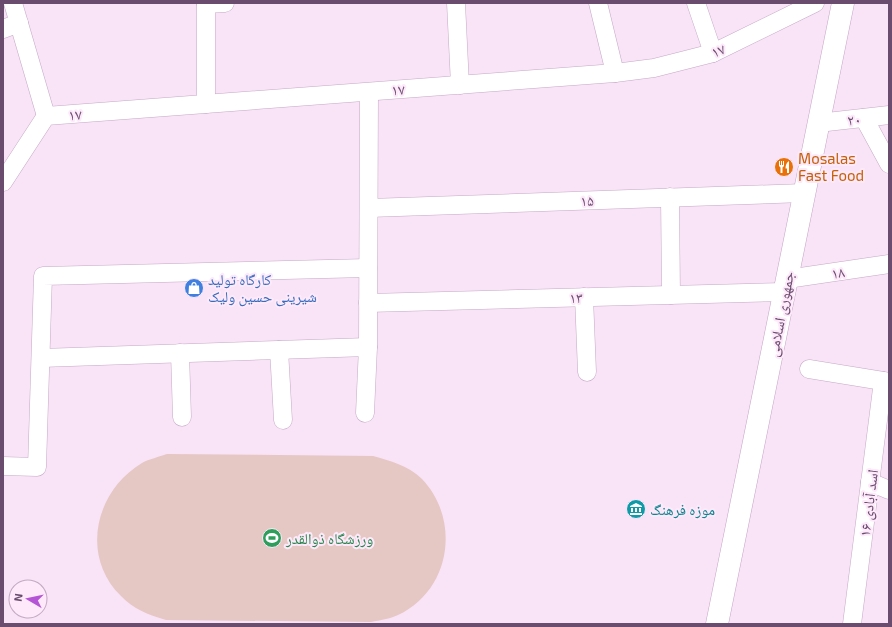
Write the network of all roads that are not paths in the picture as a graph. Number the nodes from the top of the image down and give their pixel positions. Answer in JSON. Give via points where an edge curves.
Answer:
{"nodes":[{"id":1,"x":12,"y":3,"type":"edge"},
{"id":2,"x":225,"y":3,"type":"edge"},
{"id":3,"x":456,"y":3,"type":"edge"},
{"id":4,"x":598,"y":3,"type":"edge"},
{"id":5,"x":696,"y":3,"type":"edge"},
{"id":6,"x":815,"y":3,"type":"edge"},
{"id":7,"x":843,"y":3,"type":"edge"},
{"id":8,"x":206,"y":4,"type":"edge"},
{"id":9,"x":11,"y":26,"type":"edge"},
{"id":10,"x":714,"y":53,"type":"junction"},
{"id":11,"x":615,"y":73,"type":"junction"},
{"id":12,"x":460,"y":85,"type":"junction"},
{"id":13,"x":369,"y":92,"type":"junction"},
{"id":14,"x":206,"y":104,"type":"junction"},
{"id":15,"x":889,"y":115,"type":"edge"},
{"id":16,"x":46,"y":116,"type":"junction"},
{"id":17,"x":864,"y":118,"type":"junction"},
{"id":18,"x":818,"y":123,"type":"junction"},
{"id":19,"x":889,"y":164,"type":"edge"},
{"id":20,"x":3,"y":182,"type":"edge"},
{"id":21,"x":804,"y":193,"type":"junction"},
{"id":22,"x":670,"y":197,"type":"junction"},
{"id":23,"x":369,"y":208,"type":"junction"},
{"id":24,"x":889,"y":264,"type":"edge"},
{"id":25,"x":368,"y":268,"type":"junction"},
{"id":26,"x":786,"y":285,"type":"junction"},
{"id":27,"x":671,"y":295,"type":"junction"},
{"id":28,"x":584,"y":297,"type":"junction"},
{"id":29,"x":368,"y":303,"type":"junction"},
{"id":30,"x":368,"y":346,"type":"junction"},
{"id":31,"x":279,"y":350,"type":"junction"},
{"id":32,"x":180,"y":353,"type":"junction"},
{"id":33,"x":41,"y":358,"type":"junction"},
{"id":34,"x":809,"y":369,"type":"dead end"},
{"id":35,"x":587,"y":372,"type":"dead end"},
{"id":36,"x":886,"y":382,"type":"edge"},
{"id":37,"x":365,"y":413,"type":"dead end"},
{"id":38,"x":182,"y":417,"type":"dead end"},
{"id":39,"x":283,"y":420,"type":"dead end"},
{"id":40,"x":3,"y":466,"type":"edge"},
{"id":41,"x":870,"y":482,"type":"junction"},
{"id":42,"x":889,"y":490,"type":"edge"},
{"id":43,"x":717,"y":624,"type":"edge"},
{"id":44,"x":852,"y":624,"type":"edge"}],
"edges":[{"from":1,"to":9,"type":"street"},
{"from":2,"to":8,"type":"street"},
{"from":3,"to":12,"type":"street"},
{"from":4,"to":11,"type":"street"},
{"from":5,"to":10,"type":"street"},
{"from":6,"to":10,"type":"street","name":"۱۷"},
{"from":7,"to":18,"type":"street","name":"جمهوری اسلامی"},
{"from":8,"to":14,"type":"street"},
{"from":9,"to":16,"type":"street"},
{"from":10,"to":11,"type":"street","name":"۱۷","via":[[654,68]]},
{"from":11,"to":12,"type":"street","name":"۱۷"},
{"from":12,"to":13,"type":"street","name":"۱۷"},
{"from":13,"to":14,"type":"street","name":"۱۷"},
{"from":13,"to":23,"type":"street"},
{"from":14,"to":16,"type":"street","name":"۱۷"},
{"from":15,"to":17,"type":"street","name":"۲۰"},
{"from":16,"to":20,"type":"street"},
{"from":17,"to":18,"type":"street","name":"۲۰"},
{"from":17,"to":19,"type":"street"},
{"from":18,"to":21,"type":"street","name":"جمهوری اسلامی"},
{"from":21,"to":22,"type":"street","name":"۱۵"},
{"from":21,"to":26,"type":"street","name":"جمهوری اسلامی"},
{"from":22,"to":23,"type":"street","name":"۱۵"},
{"from":22,"to":27,"type":"street"},
{"from":23,"to":25,"type":"street"},
{"from":24,"to":26,"type":"street","name":"۱۸"},
{"from":25,"to":29,"type":"street"},
{"from":25,"to":33,"type":"street","via":[[43,276]]},
{"from":26,"to":27,"type":"street","name":"۱۳"},
{"from":26,"to":43,"type":"street","name":"جمهوری اسلامی"},
{"from":27,"to":28,"type":"street","name":"۱۳"},
{"from":28,"to":29,"type":"street","name":"۱۳"},
{"from":28,"to":35,"type":"street"},
{"from":29,"to":30,"type":"street"},
{"from":30,"to":31,"type":"street"},
{"from":30,"to":37,"type":"street"},
{"from":31,"to":32,"type":"street"},
{"from":31,"to":39,"type":"street"},
{"from":32,"to":33,"type":"street"},
{"from":32,"to":38,"type":"street"},
{"from":33,"to":40,"type":"street","via":[[37,467]]},
{"from":34,"to":36,"type":"street"},
{"from":36,"to":41,"type":"street","name":"اسد آبادی ۱۶"},
{"from":41,"to":42,"type":"street"},
{"from":41,"to":44,"type":"street","name":"اسد آبادی ۱۶"}]}
